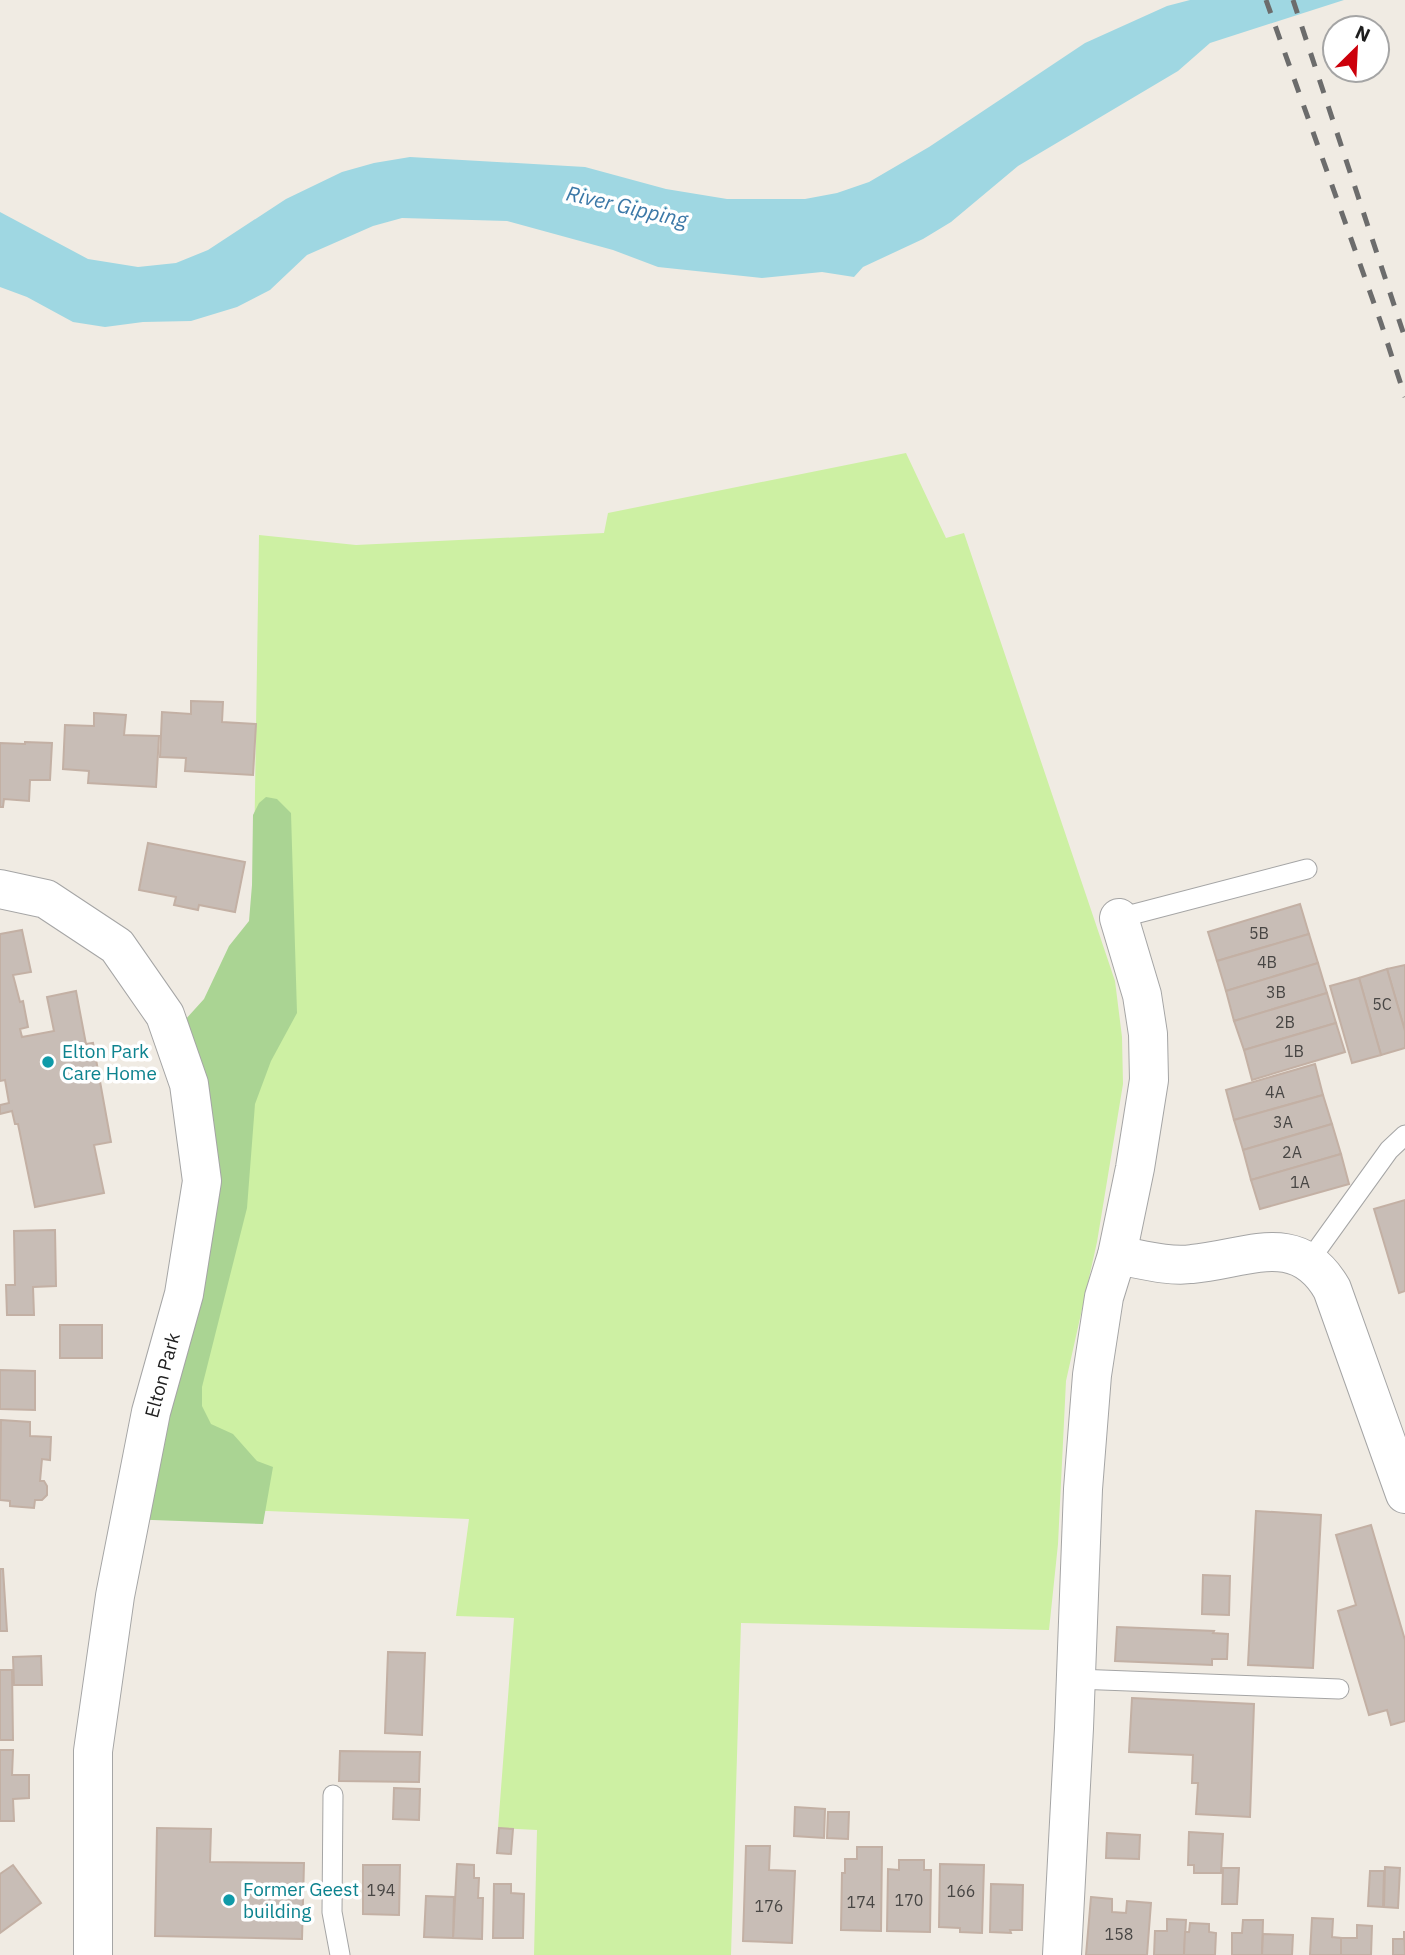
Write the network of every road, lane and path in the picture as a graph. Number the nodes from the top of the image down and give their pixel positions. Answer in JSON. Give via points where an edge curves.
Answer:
{"nodes":[{"id":1,"x":1307,"y":869,"type":"dead end"},
{"id":2,"x":0,"y":889,"type":"edge"},
{"id":3,"x":1119,"y":918,"type":"joint"},
{"id":4,"x":1405,"y":1135,"type":"edge"},
{"id":5,"x":1116,"y":1255,"type":"junction"},
{"id":6,"x":1309,"y":1261,"type":"junction"},
{"id":7,"x":1405,"y":1494,"type":"edge"},
{"id":8,"x":1076,"y":1679,"type":"junction"},
{"id":9,"x":1339,"y":1689,"type":"dead end"},
{"id":10,"x":333,"y":1795,"type":"dead end"},
{"id":11,"x":93,"y":1955,"type":"edge"},
{"id":12,"x":340,"y":1955,"type":"edge"},
{"id":13,"x":1062,"y":1955,"type":"edge"}],
"edges":[{"from":1,"to":3,"type":"lane"},
{"from":2,"to":11,"type":"street","name":"Elton Park","via":[[46,899],[117,946],[165,1015],[189,1084],[202,1181],[184,1294],[151,1412],[115,1596],[93,1751]]},
{"from":3,"to":5,"type":"street","via":[[1142,995],[1149,1080]]},
{"from":4,"to":6,"type":"lane","via":[[1389,1150]]},
{"from":5,"to":6,"type":"street","via":[[1191,1264],[1274,1251]]},
{"from":5,"to":8,"type":"street","via":[[1104,1297],[1091,1388]]},
{"from":6,"to":7,"type":"street","via":[[1332,1289]]},
{"from":8,"to":9,"type":"lane"},
{"from":8,"to":13,"type":"street"},
{"from":10,"to":12,"type":"lane","via":[[331,1912]]}]}
